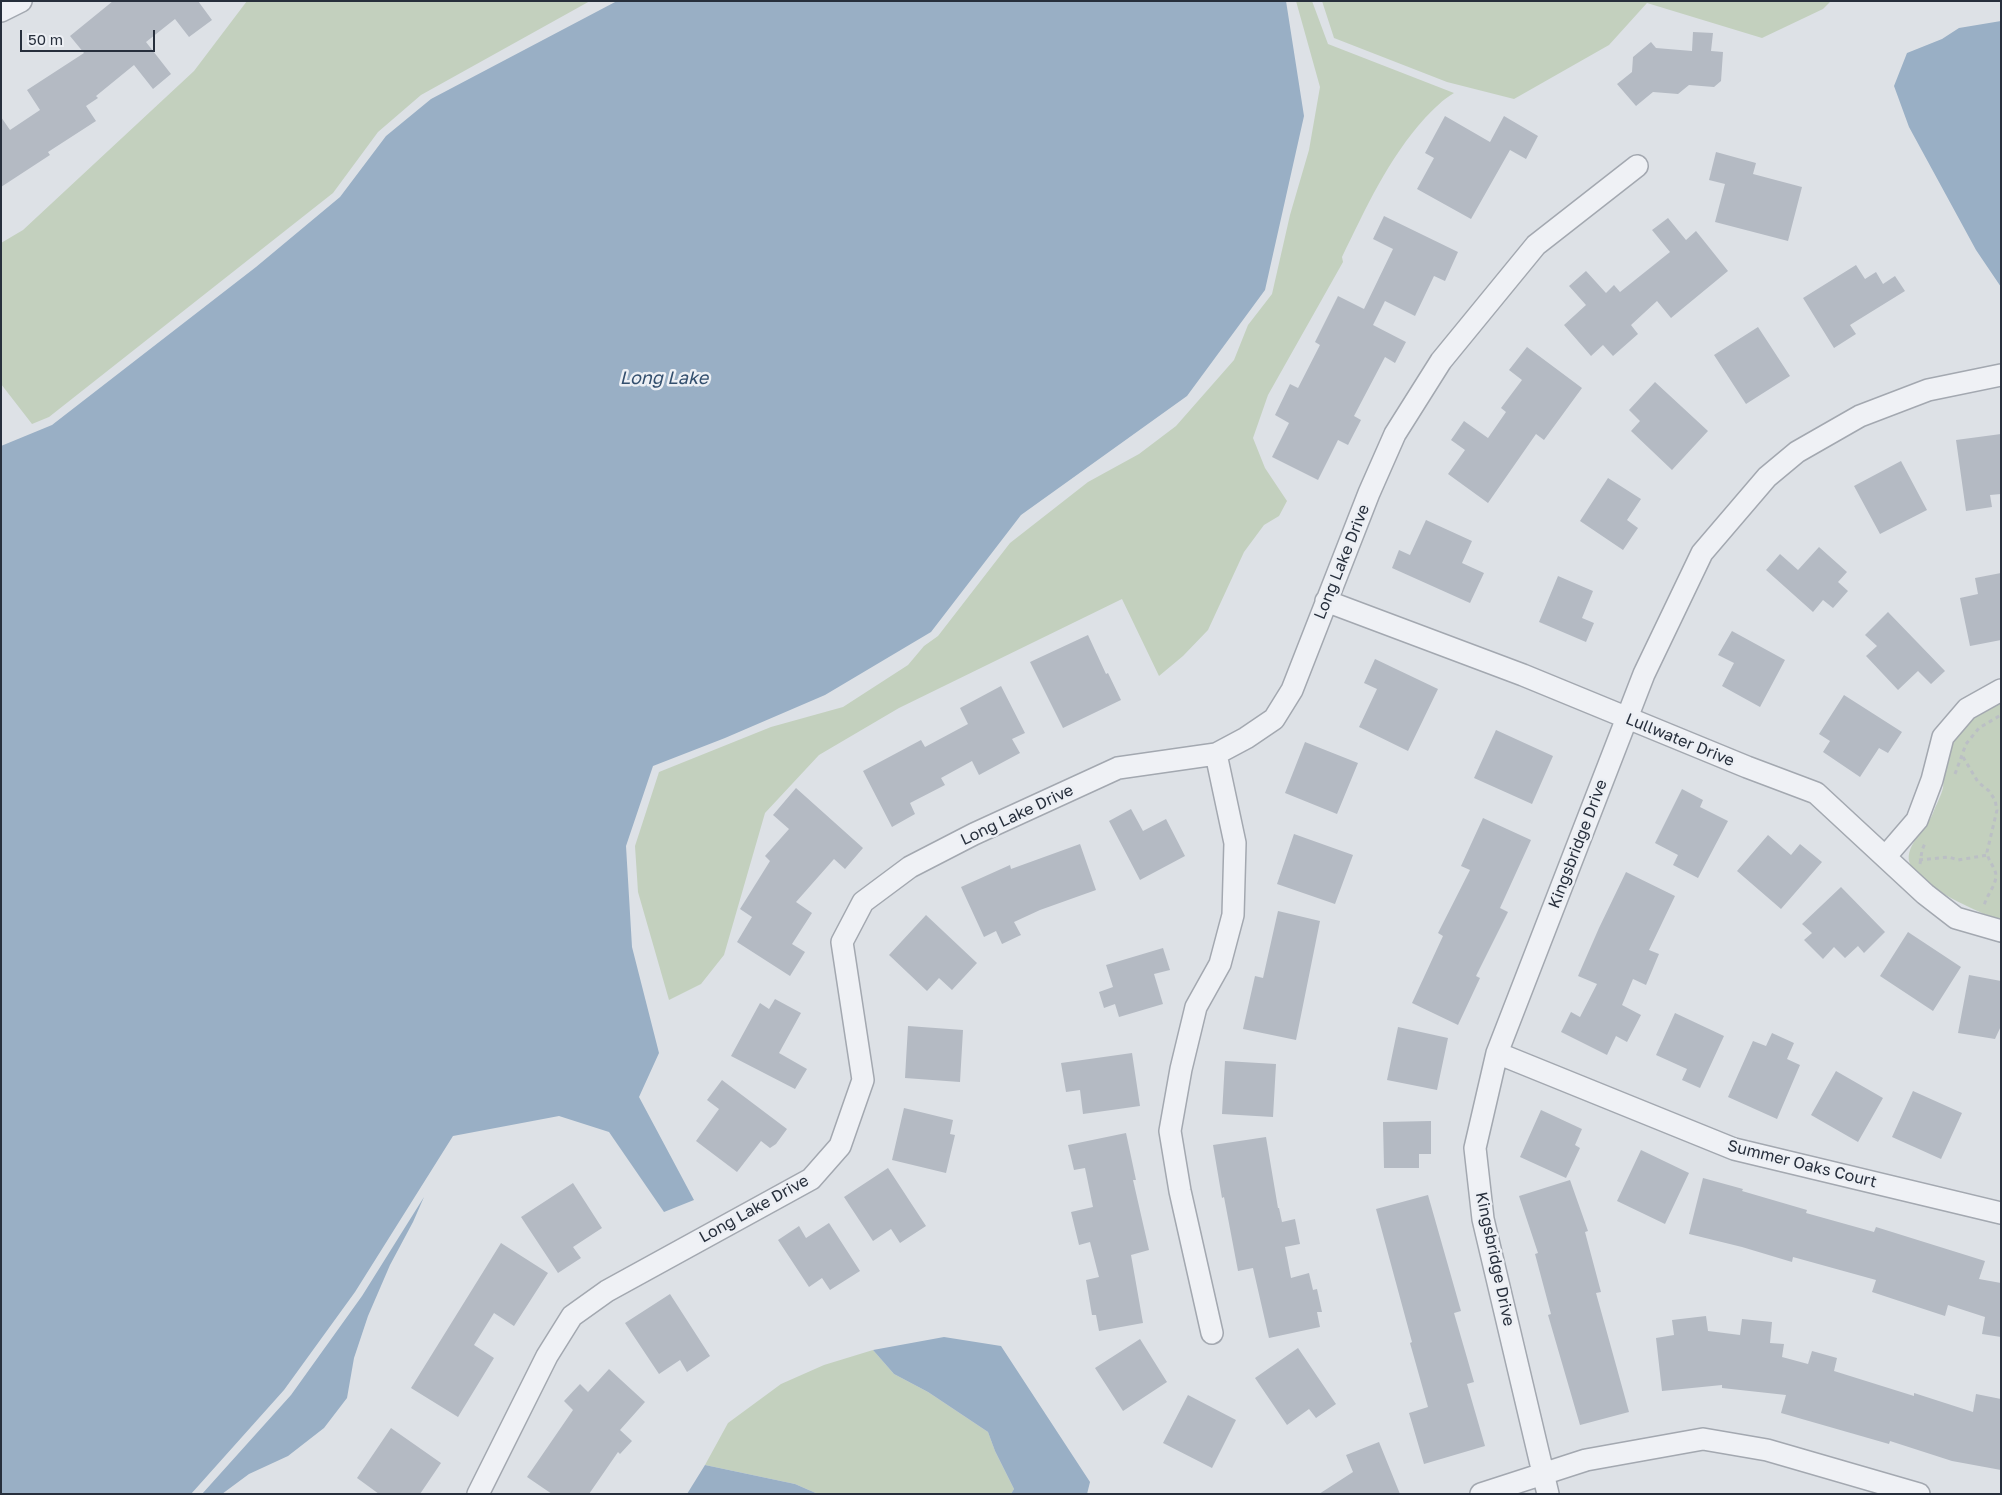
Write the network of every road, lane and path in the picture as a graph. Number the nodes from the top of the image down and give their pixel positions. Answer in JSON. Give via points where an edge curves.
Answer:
{"nodes":[{"id":1,"x":20,"y":1,"type":"edge"},
{"id":2,"x":1,"y":11,"type":"edge"},
{"id":3,"x":1637,"y":166,"type":"dead end"},
{"id":4,"x":2001,"y":375,"type":"edge"},
{"id":5,"x":1326,"y":601,"type":"junction"},
{"id":6,"x":2001,"y":690,"type":"edge"},
{"id":7,"x":2001,"y":715,"type":"edge"},
{"id":8,"x":1627,"y":719,"type":"junction"},
{"id":9,"x":1216,"y":754,"type":"junction"},
{"id":10,"x":1962,"y":756,"type":"junction"},
{"id":11,"x":1952,"y":780,"type":"dead end"},
{"id":12,"x":1928,"y":836,"type":"dead end"},
{"id":13,"x":1988,"y":855,"type":"junction"},
{"id":14,"x":1890,"y":860,"type":"junction"},
{"id":15,"x":1920,"y":860,"type":"junction"},
{"id":16,"x":1921,"y":869,"type":"dead end"},
{"id":17,"x":1976,"y":905,"type":"dead end"},
{"id":18,"x":2001,"y":930,"type":"edge"},
{"id":19,"x":1497,"y":1054,"type":"junction"},
{"id":20,"x":2001,"y":1213,"type":"edge"},
{"id":21,"x":1212,"y":1334,"type":"dead end"},
{"id":22,"x":1546,"y":1484,"type":"edge"},
{"id":23,"x":478,"y":1494,"type":"edge"},
{"id":24,"x":1481,"y":1494,"type":"edge"},
{"id":25,"x":1919,"y":1494,"type":"edge"}],
"edges":[{"from":1,"to":2,"type":"street"},
{"from":3,"to":5,"type":"street","name":"Long Lake Drive","via":[[1536,245],[1440,361],[1395,434]]},
{"from":4,"to":8,"type":"street","name":"Kingsbridge Drive","via":[[1928,390],[1860,416],[1797,452],[1767,478],[1702,553],[1644,674]]},
{"from":5,"to":8,"type":"street","name":"Lullwater Drive","via":[[1523,675]]},
{"from":5,"to":9,"type":"street","name":"Long Lake Drive","via":[[1292,690],[1274,719]]},
{"from":6,"to":14,"type":"street","via":[[1967,709],[1943,737],[1932,780],[1916,820]]},
{"from":7,"to":10,"type":"path","via":[[1979,728],[1966,744]]},
{"from":8,"to":14,"type":"street","name":"Lullwater Drive","via":[[1816,793]]},
{"from":8,"to":19,"type":"street","name":"Kingsbridge Drive"},
{"from":9,"to":21,"type":"street","via":[[1235,843],[1232,915],[1220,964],[1196,1008],[1170,1131]]},
{"from":9,"to":23,"type":"street","name":"Long Lake Drive","via":[[1118,768],[910,867],[863,902],[842,942],[863,1080],[840,1146],[811,1179],[607,1291],[572,1316],[546,1356]]},
{"from":10,"to":11,"type":"path"},
{"from":10,"to":13,"type":"path","via":[[1978,782],[1989,790],[1995,800]]},
{"from":12,"to":15,"type":"path"},
{"from":13,"to":15,"type":"path","via":[[1958,860],[1949,857]]},
{"from":13,"to":17,"type":"path","via":[[1996,876],[1983,909]]},
{"from":14,"to":15,"type":"path"},
{"from":14,"to":18,"type":"street","name":"Lullwater Drive","via":[[1956,918]]},
{"from":15,"to":16,"type":"path"},
{"from":19,"to":20,"type":"street","name":"Summer Oaks Court","via":[[1734,1149]]},
{"from":19,"to":22,"type":"street","name":"Kingsbridge Drive","via":[[1475,1148],[1483,1219]]},
{"from":22,"to":24,"type":"street"},
{"from":22,"to":25,"type":"street","via":[[1586,1460],[1704,1439],[1766,1450]]}]}
